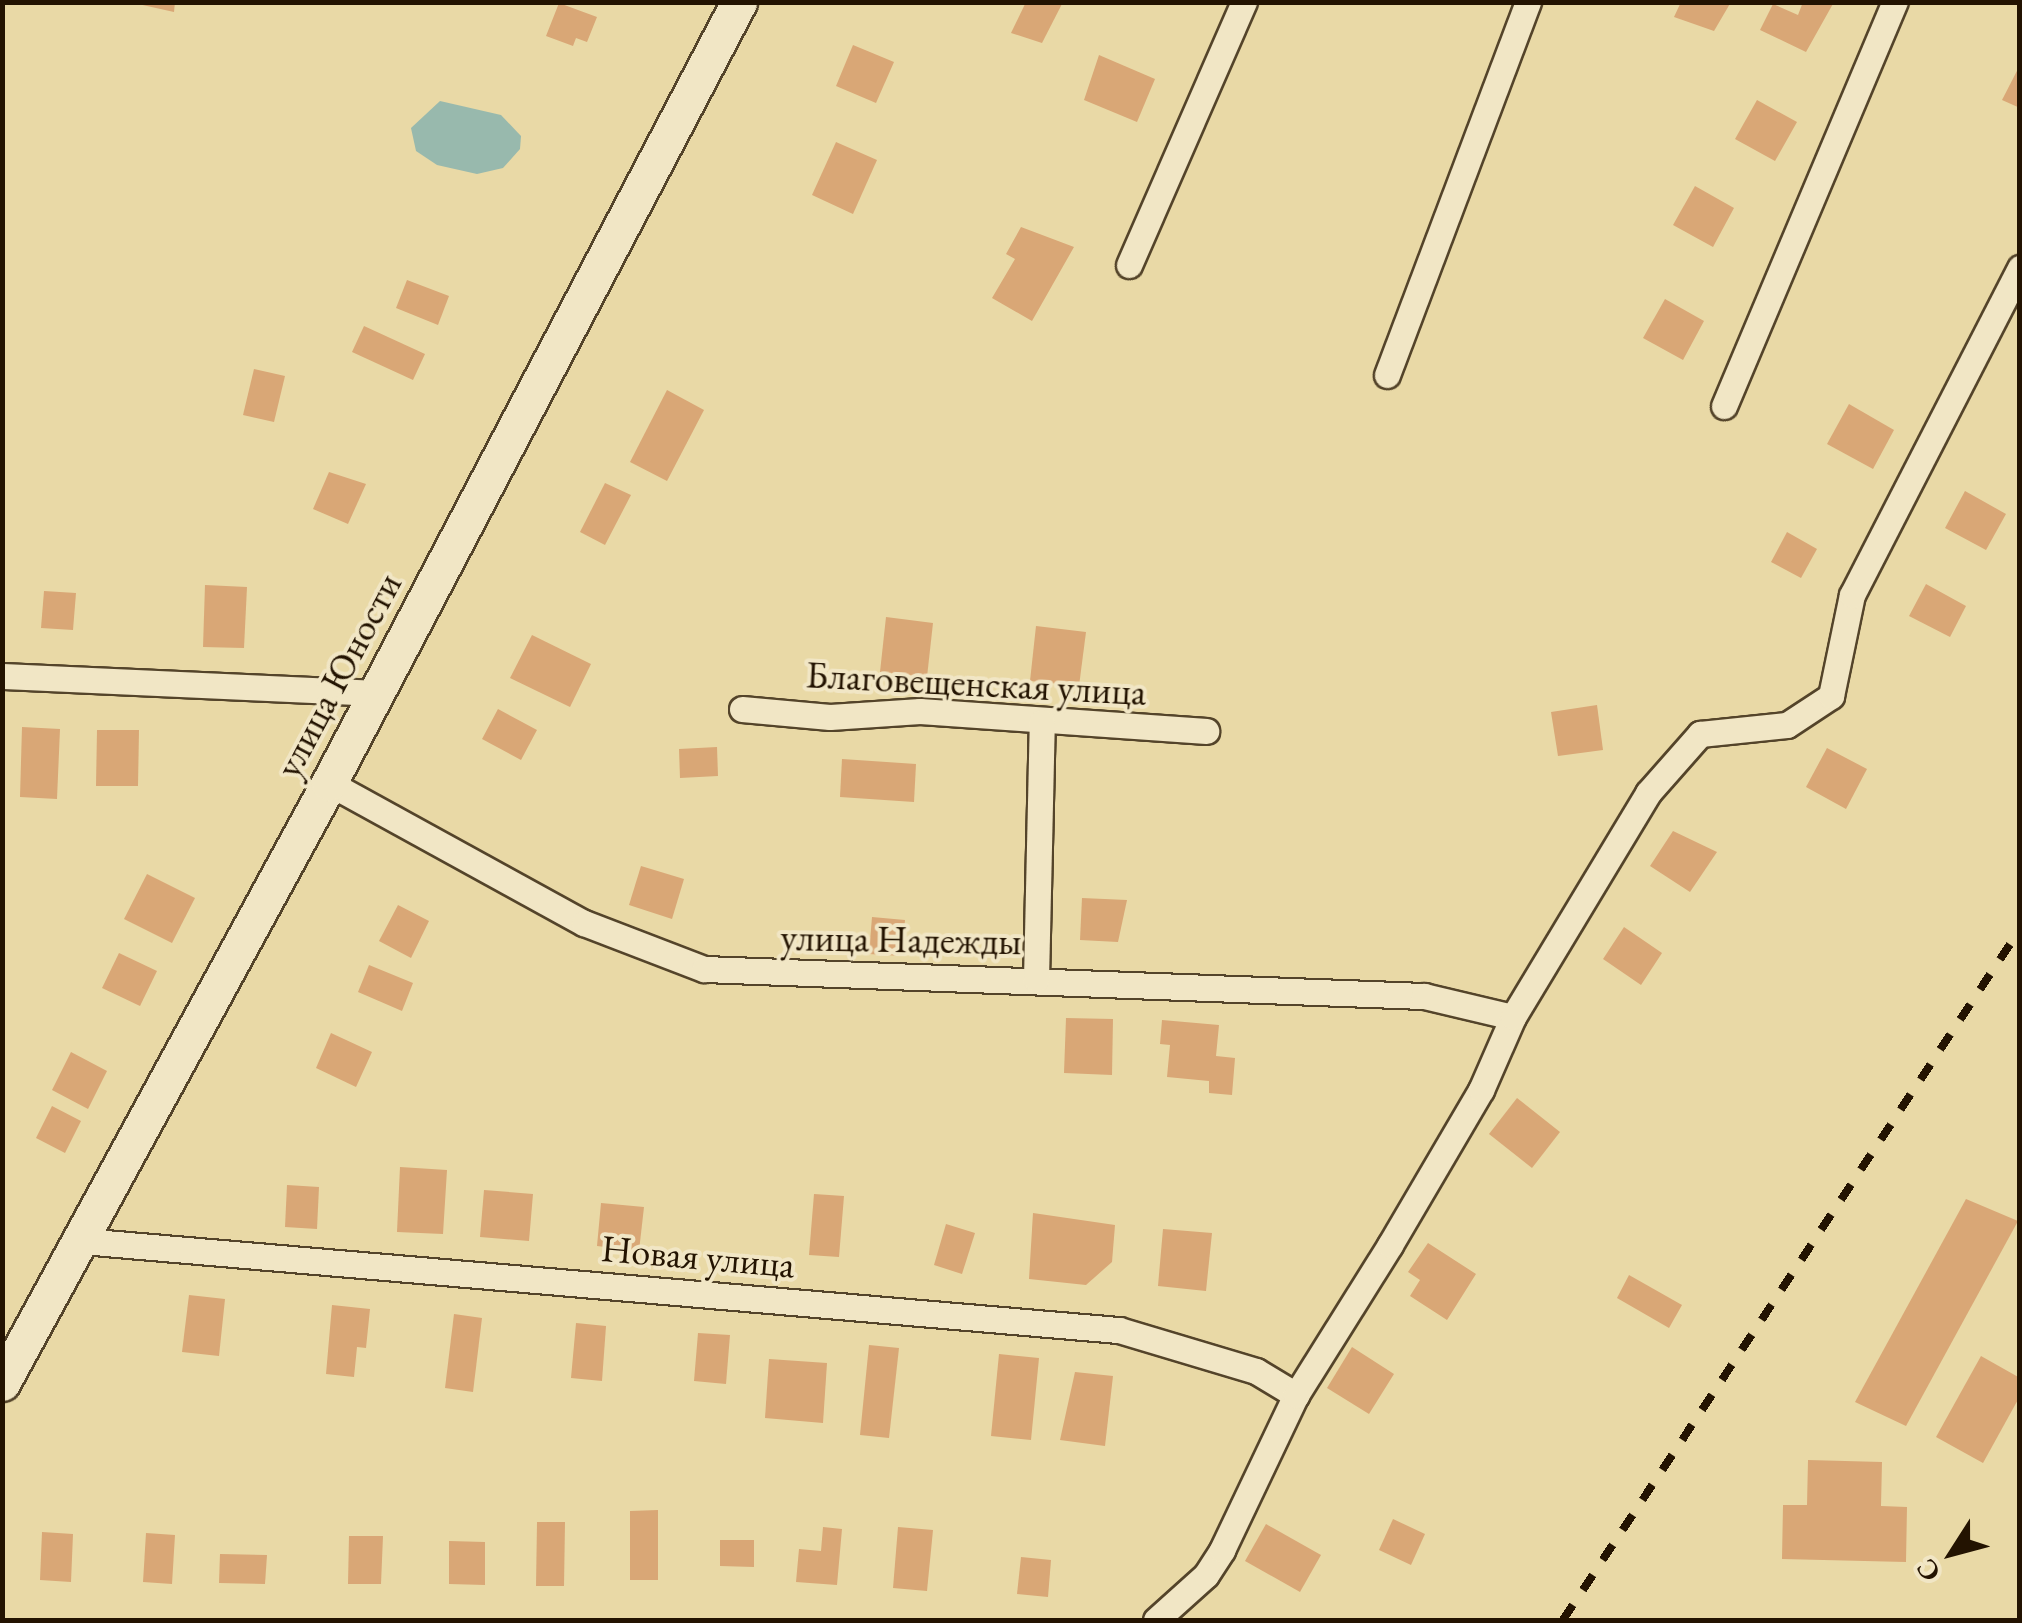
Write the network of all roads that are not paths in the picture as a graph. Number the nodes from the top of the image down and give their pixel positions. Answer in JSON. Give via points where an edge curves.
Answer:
{"nodes":[{"id":1,"x":739,"y":2,"type":"edge"},
{"id":2,"x":1244,"y":2,"type":"edge"},
{"id":3,"x":1528,"y":2,"type":"edge"},
{"id":4,"x":1895,"y":2,"type":"edge"},
{"id":5,"x":1129,"y":265,"type":"dead end"},
{"id":6,"x":2020,"y":268,"type":"edge"},
{"id":7,"x":1387,"y":375,"type":"dead end"},
{"id":8,"x":1724,"y":406,"type":"dead end"},
{"id":9,"x":2,"y":676,"type":"edge"},
{"id":10,"x":377,"y":693,"type":"junction"},
{"id":11,"x":742,"y":708,"type":"dead end"},
{"id":12,"x":1042,"y":722,"type":"junction"},
{"id":13,"x":1206,"y":732,"type":"dead end"},
{"id":14,"x":329,"y":783,"type":"junction"},
{"id":15,"x":1036,"y":979,"type":"junction"},
{"id":16,"x":1513,"y":1017,"type":"junction"},
{"id":17,"x":82,"y":1241,"type":"junction"},
{"id":18,"x":2,"y":1383,"type":"edge"},
{"id":19,"x":1296,"y":1395,"type":"junction"},
{"id":20,"x":1156,"y":1620,"type":"edge"}],
"edges":[{"from":1,"to":10,"type":"street","name":"улица Юности"},
{"from":2,"to":5,"type":"street"},
{"from":3,"to":7,"type":"street"},
{"from":4,"to":8,"type":"street"},
{"from":6,"to":16,"type":"street","via":[[1852,595],[1830,696],[1787,725],[1700,734],[1648,793]]},
{"from":9,"to":10,"type":"street"},
{"from":10,"to":14,"type":"street","name":"улица Юности"},
{"from":11,"to":12,"type":"street","name":"Благовещенская улица","via":[[830,716],[920,711]]},
{"from":12,"to":13,"type":"street","name":"Благовещенская улица"},
{"from":12,"to":15,"type":"street"},
{"from":14,"to":15,"type":"street","name":"улица Надежды","via":[[584,922],[704,969]]},
{"from":14,"to":17,"type":"street","name":"улица Юности"},
{"from":15,"to":16,"type":"street","name":"улица Надежды","via":[[1424,996]]},
{"from":16,"to":19,"type":"street","via":[[1481,1090]]},
{"from":17,"to":18,"type":"street","name":"улица Юности"},
{"from":17,"to":19,"type":"street","name":"Новая улица","via":[[1119,1330],[1256,1371]]},
{"from":19,"to":20,"type":"street","via":[[1206,1576]]}]}
